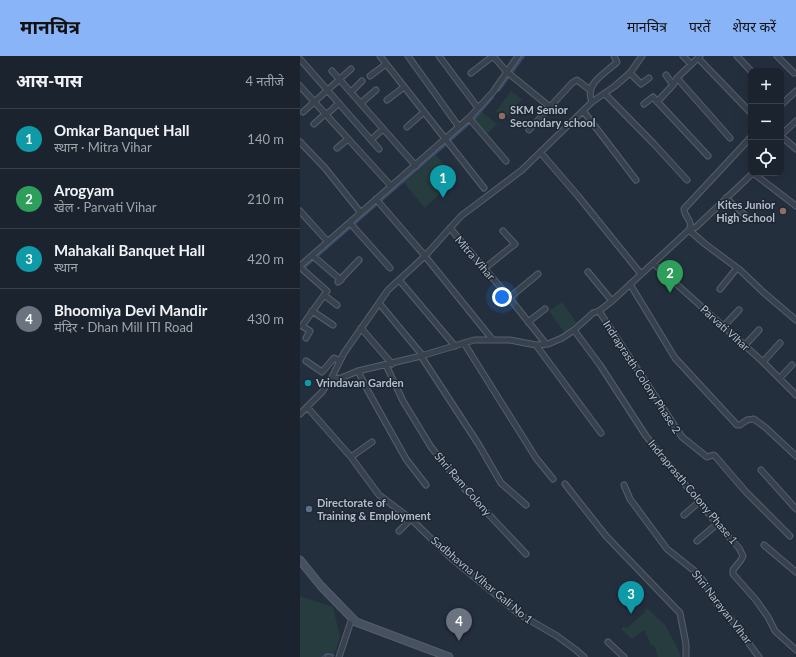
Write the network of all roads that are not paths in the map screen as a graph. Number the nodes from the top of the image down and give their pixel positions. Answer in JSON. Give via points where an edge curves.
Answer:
{"nodes":[{"id":1,"x":380,"y":56,"type":"edge"},
{"id":2,"x":408,"y":56,"type":"edge"},
{"id":3,"x":439,"y":56,"type":"edge"},
{"id":4,"x":493,"y":56,"type":"edge"},
{"id":5,"x":518,"y":56,"type":"edge"},
{"id":6,"x":614,"y":56,"type":"edge"},
{"id":7,"x":642,"y":56,"type":"edge"},
{"id":8,"x":683,"y":56,"type":"edge"},
{"id":9,"x":737,"y":56,"type":"edge"},
{"id":10,"x":777,"y":56,"type":"edge"},
{"id":11,"x":699,"y":57,"type":"edge"},
{"id":12,"x":300,"y":59,"type":"edge"},
{"id":13,"x":386,"y":64,"type":"junction"},
{"id":14,"x":691,"y":64,"type":"junction"},
{"id":15,"x":748,"y":68,"type":"edge"},
{"id":16,"x":350,"y":69,"type":"dead end"},
{"id":17,"x":332,"y":71,"type":"dead end"},
{"id":18,"x":471,"y":73,"type":"dead end"},
{"id":19,"x":509,"y":73,"type":"junction"},
{"id":20,"x":630,"y":73,"type":"junction"},
{"id":21,"x":794,"y":73,"type":"dead end"},
{"id":22,"x":666,"y":75,"type":"dead end"},
{"id":23,"x":370,"y":76,"type":"dead end"},
{"id":24,"x":649,"y":78,"type":"dead end"},
{"id":25,"x":677,"y":78,"type":"junction"},
{"id":26,"x":340,"y":79,"type":"junction"},
{"id":27,"x":362,"y":82,"type":"dead end"},
{"id":28,"x":673,"y":84,"type":"junction"},
{"id":29,"x":300,"y":86,"type":"edge"},
{"id":30,"x":404,"y":87,"type":"junction"},
{"id":31,"x":328,"y":90,"type":"junction"},
{"id":32,"x":376,"y":90,"type":"dead end"},
{"id":33,"x":590,"y":90,"type":"junction"},
{"id":34,"x":796,"y":90,"type":"edge"},
{"id":35,"x":351,"y":92,"type":"junction"},
{"id":36,"x":605,"y":94,"type":"junction"},
{"id":37,"x":387,"y":100,"type":"dead end"},
{"id":38,"x":784,"y":101,"type":"edge"},
{"id":39,"x":315,"y":102,"type":"junction"},
{"id":40,"x":592,"y":102,"type":"junction"},
{"id":41,"x":657,"y":102,"type":"junction"},
{"id":42,"x":339,"y":103,"type":"junction"},
{"id":43,"x":361,"y":103,"type":"junction"},
{"id":44,"x":644,"y":104,"type":"dead end"},
{"id":45,"x":550,"y":107,"type":"junction"},
{"id":46,"x":478,"y":108,"type":"junction"},
{"id":47,"x":748,"y":110,"type":"edge"},
{"id":48,"x":303,"y":112,"type":"dead end"},
{"id":49,"x":424,"y":112,"type":"junction"},
{"id":50,"x":584,"y":112,"type":"junction"},
{"id":51,"x":325,"y":114,"type":"junction"},
{"id":52,"x":470,"y":120,"type":"junction"},
{"id":53,"x":796,"y":121,"type":"edge"},
{"id":54,"x":314,"y":124,"type":"dead end"},
{"id":55,"x":407,"y":126,"type":"dead end"},
{"id":56,"x":459,"y":127,"type":"junction"},
{"id":57,"x":383,"y":129,"type":"junction"},
{"id":58,"x":529,"y":130,"type":"dead end"},
{"id":59,"x":784,"y":133,"type":"edge"},
{"id":60,"x":730,"y":138,"type":"dead end"},
{"id":61,"x":348,"y":139,"type":"junction"},
{"id":62,"x":784,"y":139,"type":"edge"},
{"id":63,"x":371,"y":140,"type":"junction"},
{"id":64,"x":748,"y":140,"type":"edge"},
{"id":65,"x":447,"y":141,"type":"junction"},
{"id":66,"x":300,"y":142,"type":"edge"},
{"id":67,"x":337,"y":148,"type":"dead end"},
{"id":68,"x":379,"y":149,"type":"dead end"},
{"id":69,"x":796,"y":150,"type":"edge"},
{"id":70,"x":541,"y":153,"type":"junction"},
{"id":71,"x":708,"y":156,"type":"dead end"},
{"id":72,"x":506,"y":161,"type":"dead end"},
{"id":73,"x":416,"y":166,"type":"junction"},
{"id":74,"x":750,"y":176,"type":"edge"},
{"id":75,"x":757,"y":176,"type":"edge"},
{"id":76,"x":636,"y":180,"type":"dead end"},
{"id":77,"x":687,"y":180,"type":"dead end"},
{"id":78,"x":391,"y":186,"type":"junction"},
{"id":79,"x":484,"y":188,"type":"dead end"},
{"id":80,"x":726,"y":198,"type":"junction"},
{"id":81,"x":377,"y":201,"type":"junction"},
{"id":82,"x":796,"y":206,"type":"edge"},
{"id":83,"x":300,"y":212,"type":"edge"},
{"id":84,"x":361,"y":213,"type":"junction"},
{"id":85,"x":746,"y":216,"type":"dead end"},
{"id":86,"x":351,"y":224,"type":"junction"},
{"id":87,"x":450,"y":228,"type":"junction"},
{"id":88,"x":689,"y":230,"type":"junction"},
{"id":89,"x":504,"y":231,"type":"dead end"},
{"id":90,"x":328,"y":242,"type":"junction"},
{"id":91,"x":425,"y":256,"type":"junction"},
{"id":92,"x":314,"y":257,"type":"junction"},
{"id":93,"x":359,"y":260,"type":"dead end"},
{"id":94,"x":653,"y":263,"type":"junction"},
{"id":95,"x":301,"y":268,"type":"edge"},
{"id":96,"x":390,"y":268,"type":"dead end"},
{"id":97,"x":485,"y":268,"type":"junction"},
{"id":98,"x":737,"y":268,"type":"junction"},
{"id":99,"x":588,"y":272,"type":"dead end"},
{"id":100,"x":538,"y":274,"type":"dead end"},
{"id":101,"x":641,"y":274,"type":"junction"},
{"id":102,"x":400,"y":281,"type":"junction"},
{"id":103,"x":630,"y":284,"type":"junction"},
{"id":104,"x":720,"y":289,"type":"dead end"},
{"id":105,"x":324,"y":295,"type":"junction"},
{"id":106,"x":509,"y":298,"type":"junction"},
{"id":107,"x":612,"y":301,"type":"junction"},
{"id":108,"x":379,"y":303,"type":"junction"},
{"id":109,"x":337,"y":305,"type":"dead end"},
{"id":110,"x":545,"y":309,"type":"dead end"},
{"id":111,"x":738,"y":310,"type":"dead end"},
{"id":112,"x":312,"y":311,"type":"junction"},
{"id":113,"x":599,"y":312,"type":"junction"},
{"id":114,"x":796,"y":320,"type":"edge"},
{"id":115,"x":528,"y":322,"type":"junction"},
{"id":116,"x":334,"y":325,"type":"dead end"},
{"id":117,"x":724,"y":327,"type":"junction"},
{"id":118,"x":361,"y":328,"type":"junction"},
{"id":119,"x":574,"y":330,"type":"junction"},
{"id":120,"x":759,"y":330,"type":"dead end"},
{"id":121,"x":306,"y":338,"type":"dead end"},
{"id":122,"x":492,"y":339,"type":"junction"},
{"id":123,"x":464,"y":343,"type":"junction"},
{"id":124,"x":780,"y":343,"type":"dead end"},
{"id":125,"x":536,"y":344,"type":"junction"},
{"id":126,"x":546,"y":344,"type":"junction"},
{"id":127,"x":455,"y":346,"type":"junction"},
{"id":128,"x":745,"y":346,"type":"junction"},
{"id":129,"x":422,"y":356,"type":"junction"},
{"id":130,"x":306,"y":361,"type":"dead end"},
{"id":131,"x":340,"y":361,"type":"junction"},
{"id":132,"x":763,"y":362,"type":"junction"},
{"id":133,"x":389,"y":365,"type":"junction"},
{"id":134,"x":792,"y":365,"type":"dead end"},
{"id":135,"x":358,"y":371,"type":"junction"},
{"id":136,"x":780,"y":378,"type":"junction"},
{"id":137,"x":331,"y":379,"type":"junction"},
{"id":138,"x":796,"y":395,"type":"edge"},
{"id":139,"x":307,"y":407,"type":"junction"},
{"id":140,"x":300,"y":414,"type":"edge"},
{"id":141,"x":601,"y":434,"type":"dead end"},
{"id":142,"x":372,"y":442,"type":"dead end"},
{"id":143,"x":796,"y":456,"type":"edge"},
{"id":144,"x":351,"y":457,"type":"junction"},
{"id":145,"x":761,"y":470,"type":"dead end"},
{"id":146,"x":553,"y":479,"type":"dead end"},
{"id":147,"x":565,"y":484,"type":"dead end"},
{"id":148,"x":426,"y":485,"type":"dead end"},
{"id":149,"x":624,"y":485,"type":"dead end"},
{"id":150,"x":700,"y":501,"type":"junction"},
{"id":151,"x":526,"y":505,"type":"dead end"},
{"id":152,"x":796,"y":508,"type":"edge"},
{"id":153,"x":684,"y":515,"type":"dead end"},
{"id":154,"x":411,"y":519,"type":"junction"},
{"id":155,"x":717,"y":524,"type":"junction"},
{"id":156,"x":399,"y":531,"type":"dead end"},
{"id":157,"x":790,"y":536,"type":"dead end"},
{"id":158,"x":697,"y":541,"type":"dead end"},
{"id":159,"x":764,"y":545,"type":"dead end"},
{"id":160,"x":526,"y":554,"type":"dead end"},
{"id":161,"x":300,"y":560,"type":"edge"},
{"id":162,"x":796,"y":572,"type":"edge"},
{"id":163,"x":352,"y":618,"type":"junction"},
{"id":164,"x":608,"y":642,"type":"dead end"},
{"id":165,"x":796,"y":650,"type":"edge"},
{"id":166,"x":339,"y":657,"type":"edge"},
{"id":167,"x":449,"y":657,"type":"edge"},
{"id":168,"x":584,"y":657,"type":"edge"},
{"id":169,"x":624,"y":657,"type":"edge"},
{"id":170,"x":686,"y":657,"type":"edge"},
{"id":171,"x":759,"y":657,"type":"edge"}],
"edges":[{"from":1,"to":13,"type":"street"},
{"from":2,"to":56,"type":"street"},
{"from":3,"to":46,"type":"street"},
{"from":4,"to":18,"type":"street"},
{"from":4,"to":19,"type":"street"},
{"from":5,"to":19,"type":"street"},
{"from":6,"to":33,"type":"street","via":[[617,62]]},
{"from":7,"to":20,"type":"street"},
{"from":8,"to":14,"type":"street"},
{"from":9,"to":15,"type":"street"},
{"from":10,"to":21,"type":"street"},
{"from":11,"to":14,"type":"street"},
{"from":11,"to":47,"type":"street"},
{"from":12,"to":31,"type":"street"},
{"from":13,"to":23,"type":"street"},
{"from":13,"to":30,"type":"street"},
{"from":14,"to":25,"type":"street"},
{"from":16,"to":26,"type":"street"},
{"from":17,"to":26,"type":"street"},
{"from":19,"to":45,"type":"street"},
{"from":19,"to":46,"type":"street"},
{"from":20,"to":24,"type":"street","via":[[641,84]]},
{"from":20,"to":36,"type":"street"},
{"from":22,"to":28,"type":"street"},
{"from":25,"to":28,"type":"street"},
{"from":25,"to":60,"type":"street"},
{"from":26,"to":31,"type":"street"},
{"from":26,"to":35,"type":"street"},
{"from":27,"to":35,"type":"street"},
{"from":28,"to":41,"type":"street"},
{"from":29,"to":39,"type":"street"},
{"from":30,"to":37,"type":"street"},
{"from":30,"to":49,"type":"street"},
{"from":31,"to":39,"type":"street"},
{"from":31,"to":42,"type":"street"},
{"from":32,"to":43,"type":"street"},
{"from":33,"to":40,"type":"street"},
{"from":33,"to":45,"type":"street","via":[[576,80]]},
{"from":34,"to":38,"type":"street"},
{"from":35,"to":43,"type":"street"},
{"from":36,"to":40,"type":"street"},
{"from":36,"to":77,"type":"street"},
{"from":39,"to":48,"type":"street"},
{"from":39,"to":51,"type":"street"},
{"from":40,"to":50,"type":"street"},
{"from":41,"to":44,"type":"street","via":[[653,97]]},
{"from":41,"to":71,"type":"street"},
{"from":42,"to":51,"type":"street"},
{"from":42,"to":63,"type":"street"},
{"from":43,"to":57,"type":"street"},
{"from":45,"to":58,"type":"street"},
{"from":46,"to":52,"type":"street"},
{"from":49,"to":55,"type":"street"},
{"from":49,"to":65,"type":"street"},
{"from":50,"to":70,"type":"street"},
{"from":50,"to":76,"type":"street"},
{"from":51,"to":54,"type":"street"},
{"from":51,"to":61,"type":"street"},
{"from":52,"to":56,"type":"street"},
{"from":52,"to":72,"type":"street"},
{"from":53,"to":59,"type":"street"},
{"from":56,"to":65,"type":"street"},
{"from":57,"to":63,"type":"street"},
{"from":57,"to":73,"type":"street"},
{"from":61,"to":67,"type":"street"},
{"from":61,"to":78,"type":"street"},
{"from":62,"to":69,"type":"street"},
{"from":63,"to":68,"type":"street"},
{"from":64,"to":88,"type":"street","via":[[684,209],[691,223]]},
{"from":65,"to":73,"type":"street"},
{"from":65,"to":79,"type":"street"},
{"from":66,"to":84,"type":"street","via":[[325,168]]},
{"from":70,"to":87,"type":"street","via":[[461,216]]},
{"from":70,"to":101,"type":"street"},
{"from":73,"to":78,"type":"street"},
{"from":74,"to":80,"type":"street"},
{"from":75,"to":82,"type":"street"},
{"from":78,"to":81,"type":"street"},
{"from":80,"to":85,"type":"street"},
{"from":80,"to":88,"type":"street","via":[[696,227]]},
{"from":81,"to":84,"type":"street"},
{"from":81,"to":91,"type":"street"},
{"from":83,"to":90,"type":"street"},
{"from":84,"to":86,"type":"street"},
{"from":86,"to":90,"type":"street"},
{"from":86,"to":96,"type":"street"},
{"from":87,"to":91,"type":"street"},
{"from":87,"to":97,"type":"street","name":"Mitra Vihar"},
{"from":88,"to":94,"type":"street"},
{"from":88,"to":98,"type":"street"},
{"from":89,"to":97,"type":"street","via":[[515,244]]},
{"from":90,"to":92,"type":"street"},
{"from":91,"to":102,"type":"street"},
{"from":91,"to":122,"type":"street"},
{"from":92,"to":93,"type":"street","via":[[339,281]]},
{"from":92,"to":95,"type":"street"},
{"from":94,"to":101,"type":"street"},
{"from":94,"to":117,"type":"street","name":"Parvati Vihar"},
{"from":95,"to":105,"type":"street","via":[[328,291]]},
{"from":97,"to":106,"type":"street","name":"Mitra Vihar"},
{"from":98,"to":104,"type":"street"},
{"from":98,"to":114,"type":"street"},
{"from":99,"to":107,"type":"street"},
{"from":100,"to":106,"type":"street"},
{"from":101,"to":103,"type":"street"},
{"from":102,"to":108,"type":"street","via":[[388,290]]},
{"from":102,"to":127,"type":"street"},
{"from":103,"to":107,"type":"street"},
{"from":103,"to":143,"type":"street","via":[[675,358],[737,424],[754,418]]},
{"from":105,"to":109,"type":"street"},
{"from":105,"to":112,"type":"street"},
{"from":106,"to":115,"type":"street","name":"Mitra Vihar"},
{"from":107,"to":113,"type":"street"},
{"from":108,"to":118,"type":"street"},
{"from":108,"to":129,"type":"street"},
{"from":110,"to":115,"type":"street"},
{"from":111,"to":117,"type":"street"},
{"from":112,"to":116,"type":"street"},
{"from":112,"to":121,"type":"street","via":[[302,326],[310,331]]},
{"from":113,"to":119,"type":"street","via":[[593,313]]},
{"from":113,"to":157,"type":"street","name":"Indraprasth Colony Phase 2","via":[[682,437],[707,457],[715,456],[746,492]]},
{"from":115,"to":126,"type":"street","name":"Mitra Vihar"},
{"from":117,"to":128,"type":"street","name":"Parvati Vihar"},
{"from":118,"to":131,"type":"street"},
{"from":118,"to":133,"type":"street","name":"Shri Ram Colony"},
{"from":119,"to":126,"type":"street"},
{"from":119,"to":150,"type":"street","name":"Indraprasth Colony Phase 1","via":[[646,436]]},
{"from":120,"to":128,"type":"street"},
{"from":122,"to":123,"type":"street"},
{"from":122,"to":125,"type":"street"},
{"from":123,"to":127,"type":"street"},
{"from":123,"to":146,"type":"street","via":[[536,458]]},
{"from":124,"to":132,"type":"street"},
{"from":125,"to":126,"type":"street"},
{"from":125,"to":141,"type":"street"},
{"from":127,"to":129,"type":"street"},
{"from":128,"to":132,"type":"street","name":"Parvati Vihar"},
{"from":129,"to":133,"type":"street"},
{"from":129,"to":151,"type":"street","via":[[501,483]]},
{"from":130,"to":131,"type":"street","via":[[322,372],[334,358]]},
{"from":131,"to":137,"type":"street"},
{"from":132,"to":136,"type":"street","name":"Parvati Vihar"},
{"from":133,"to":135,"type":"street"},
{"from":133,"to":160,"type":"street","name":"Shri Ram Colony","via":[[403,401],[435,453],[462,486]]},
{"from":134,"to":136,"type":"street"},
{"from":135,"to":137,"type":"street"},
{"from":135,"to":148,"type":"street","via":[[406,459]]},
{"from":136,"to":138,"type":"street","name":"Parvati Vihar"},
{"from":137,"to":139,"type":"street"},
{"from":139,"to":140,"type":"street"},
{"from":139,"to":144,"type":"street","name":"Sadbhavna Vihar Gali No 1"},
{"from":142,"to":144,"type":"street"},
{"from":144,"to":154,"type":"street","name":"Sadbhavna Vihar Gali No 1","via":[[379,495]]},
{"from":145,"to":152,"type":"street"},
{"from":147,"to":170,"type":"street","via":[[606,536],[680,613]]},
{"from":149,"to":171,"type":"street","name":"Shri Narayan Vihar","via":[[630,499],[667,549],[697,573],[717,604]]},
{"from":150,"to":153,"type":"street"},
{"from":150,"to":155,"type":"street","name":"Indraprasth Colony Phase 1"},
{"from":154,"to":156,"type":"street"},
{"from":154,"to":168,"type":"street","name":"Sadbhavna Vihar Gali No 1","via":[[450,557],[519,614],[557,636]]},
{"from":155,"to":158,"type":"street"},
{"from":155,"to":165,"type":"street","name":"Indraprasth Colony Phase 1","via":[[743,556],[732,574],[756,600],[775,631]]},
{"from":159,"to":162,"type":"street"},
{"from":161,"to":163,"type":"street"},
{"from":163,"to":166,"type":"street"},
{"from":163,"to":167,"type":"street","via":[[356,622]]},
{"from":164,"to":169,"type":"street"}]}
